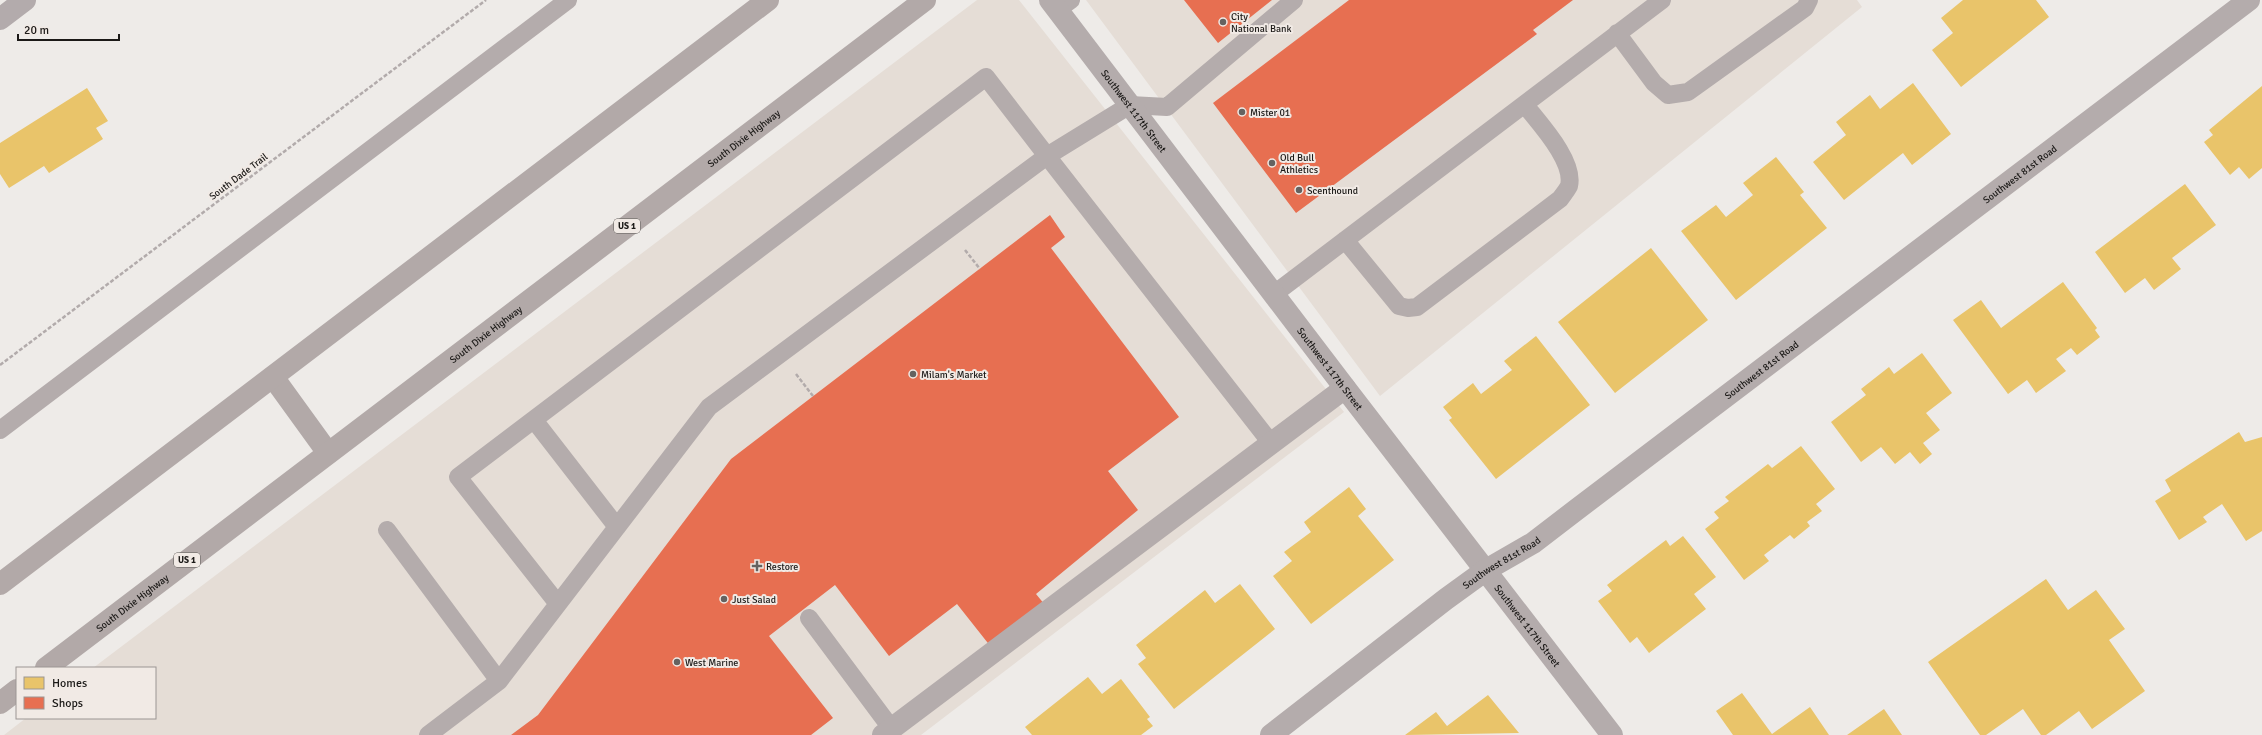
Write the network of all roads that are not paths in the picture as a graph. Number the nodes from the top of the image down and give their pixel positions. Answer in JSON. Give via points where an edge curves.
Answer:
{"nodes":[{"id":1,"x":25,"y":0,"type":"edge"},
{"id":2,"x":568,"y":0,"type":"edge"},
{"id":3,"x":768,"y":0,"type":"edge"},
{"id":4,"x":925,"y":0,"type":"edge"},
{"id":5,"x":1294,"y":0,"type":"edge"},
{"id":6,"x":1662,"y":0,"type":"edge"},
{"id":7,"x":1809,"y":0,"type":"edge"},
{"id":8,"x":2249,"y":0,"type":"edge"},
{"id":9,"x":1059,"y":3,"type":"edge"},
{"id":10,"x":0,"y":19,"type":"edge"},
{"id":11,"x":1618,"y":33,"type":"junction"},
{"id":12,"x":1130,"y":105,"type":"junction"},
{"id":13,"x":1525,"y":106,"type":"junction"},
{"id":14,"x":1047,"y":156,"type":"junction"},
{"id":15,"x":1345,"y":240,"type":"junction"},
{"id":16,"x":1274,"y":294,"type":"junction"},
{"id":17,"x":273,"y":377,"type":"junction"},
{"id":18,"x":1344,"y":388,"type":"junction"},
{"id":19,"x":534,"y":420,"type":"junction"},
{"id":20,"x":0,"y":430,"type":"edge"},
{"id":21,"x":1271,"y":443,"type":"junction"},
{"id":22,"x":328,"y":453,"type":"junction"},
{"id":23,"x":617,"y":527,"type":"junction"},
{"id":24,"x":387,"y":530,"type":"dead end"},
{"id":25,"x":1486,"y":570,"type":"junction"},
{"id":26,"x":0,"y":584,"type":"edge"},
{"id":27,"x":558,"y":604,"type":"junction"},
{"id":28,"x":809,"y":618,"type":"dead end"},
{"id":29,"x":47,"y":667,"type":"edge"},
{"id":30,"x":499,"y":681,"type":"junction"},
{"id":31,"x":16,"y":691,"type":"edge"},
{"id":32,"x":0,"y":703,"type":"edge"},
{"id":33,"x":887,"y":732,"type":"edge"},
{"id":34,"x":428,"y":735,"type":"edge"},
{"id":35,"x":1271,"y":735,"type":"edge"},
{"id":36,"x":1612,"y":735,"type":"edge"}],
"edges":[{"from":1,"to":10,"type":"street"},
{"from":2,"to":20,"type":"lane"},
{"from":3,"to":17,"type":"highway"},
{"from":4,"to":22,"type":"highway","name":"South Dixie Highway","number":"US 1"},
{"from":5,"to":12,"type":"lane","via":[[1167,107]]},
{"from":6,"to":11,"type":"lane"},
{"from":7,"to":11,"type":"lane","via":[[1805,8],[1688,92],[1668,95],[1654,83]]},
{"from":8,"to":25,"type":"street","name":"Southwest 81st Road","via":[[1545,534]]},
{"from":9,"to":12,"type":"street","name":"Southwest 117th Street"},
{"from":11,"to":13,"type":"lane"},
{"from":12,"to":14,"type":"lane"},
{"from":12,"to":16,"type":"street","name":"Southwest 117th Street"},
{"from":13,"to":15,"type":"lane"},
{"from":13,"to":15,"type":"lane","via":[[1558,149],[1568,171],[1569,186],[1560,199],[1417,307],[1399,306]]},
{"from":14,"to":19,"type":"lane","via":[[986,77]]},
{"from":14,"to":21,"type":"lane"},
{"from":14,"to":23,"type":"lane","via":[[709,407]]},
{"from":15,"to":16,"type":"lane"},
{"from":16,"to":18,"type":"street","name":"Southwest 117th Street"},
{"from":17,"to":22,"type":"highway"},
{"from":17,"to":26,"type":"highway"},
{"from":18,"to":21,"type":"street"},
{"from":18,"to":25,"type":"street","name":"Southwest 117th Street"},
{"from":19,"to":23,"type":"lane"},
{"from":19,"to":27,"type":"lane","via":[[458,476]]},
{"from":21,"to":33,"type":"street"},
{"from":22,"to":29,"type":"highway","name":"South Dixie Highway","number":"US 1"},
{"from":23,"to":27,"type":"lane"},
{"from":24,"to":30,"type":"lane"},
{"from":25,"to":35,"type":"street","name":"Southwest 81st Road"},
{"from":25,"to":36,"type":"street","name":"Southwest 117th Street"},
{"from":27,"to":30,"type":"lane"},
{"from":28,"to":33,"type":"lane"},
{"from":30,"to":34,"type":"lane"},
{"from":31,"to":32,"type":"highway"}]}
